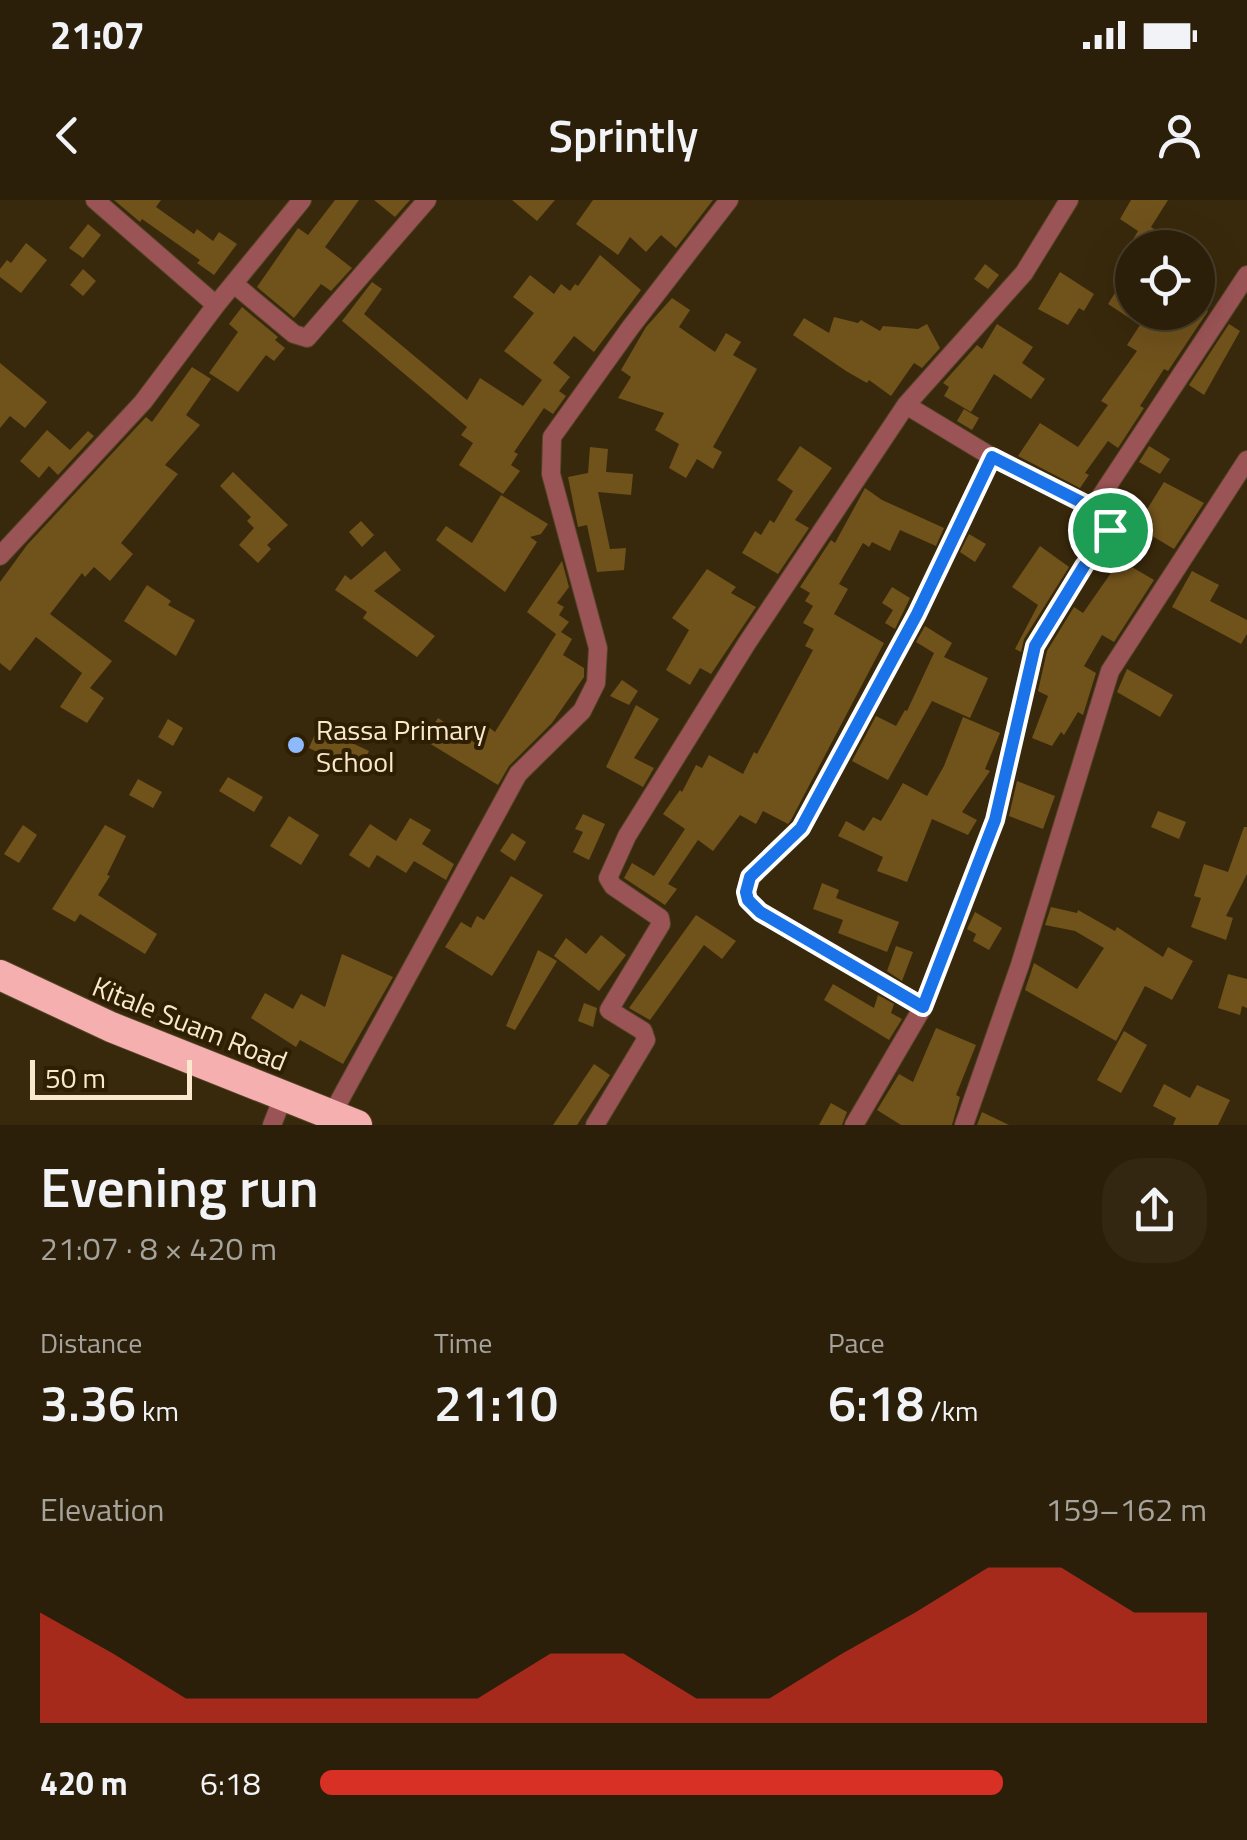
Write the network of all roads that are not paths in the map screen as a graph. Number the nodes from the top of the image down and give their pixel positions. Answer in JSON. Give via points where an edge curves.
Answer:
{"nodes":[{"id":1,"x":95,"y":200,"type":"edge"},
{"id":2,"x":302,"y":200,"type":"edge"},
{"id":3,"x":427,"y":200,"type":"edge"},
{"id":4,"x":729,"y":200,"type":"edge"},
{"id":5,"x":1069,"y":200,"type":"edge"},
{"id":6,"x":1247,"y":275,"type":"edge"},
{"id":7,"x":234,"y":284,"type":"junction"},
{"id":8,"x":216,"y":305,"type":"junction"},
{"id":9,"x":906,"y":405,"type":"junction"},
{"id":10,"x":992,"y":457,"type":"junction"},
{"id":11,"x":1247,"y":460,"type":"edge"},
{"id":12,"x":1093,"y":508,"type":"junction"},
{"id":13,"x":0,"y":556,"type":"edge"},
{"id":14,"x":0,"y":975,"type":"edge"},
{"id":15,"x":923,"y":1007,"type":"junction"},
{"id":16,"x":278,"y":1111,"type":"edge"},
{"id":17,"x":344,"y":1120,"type":"edge"},
{"id":18,"x":595,"y":1125,"type":"edge"},
{"id":19,"x":854,"y":1125,"type":"edge"},
{"id":20,"x":964,"y":1125,"type":"edge"}],
"edges":[{"from":1,"to":8,"type":"street"},
{"from":2,"to":7,"type":"street"},
{"from":3,"to":7,"type":"street","via":[[308,338],[294,334]]},
{"from":4,"to":17,"type":"street","via":[[552,437],[551,474],[598,648],[596,683],[582,711],[518,774]]},
{"from":5,"to":9,"type":"street","via":[[1024,272]]},
{"from":6,"to":12,"type":"street"},
{"from":7,"to":8,"type":"street"},
{"from":8,"to":13,"type":"street","via":[[143,402]]},
{"from":9,"to":10,"type":"street"},
{"from":9,"to":18,"type":"street","via":[[747,644],[608,872],[613,886],[661,924],[609,1010],[643,1031],[646,1040]]},
{"from":10,"to":12,"type":"street"},
{"from":10,"to":15,"type":"street","via":[[917,614],[801,828],[750,877],[746,892],[760,912]]},
{"from":11,"to":20,"type":"street","via":[[1110,670]]},
{"from":12,"to":15,"type":"street","via":[[1109,518],[1110,530],[1035,646],[995,820]]},
{"from":14,"to":16,"type":"highway","name":"Kitale Suam Road"},
{"from":15,"to":19,"type":"street"},
{"from":16,"to":17,"type":"highway","name":"Kitale Suam Road"}]}
